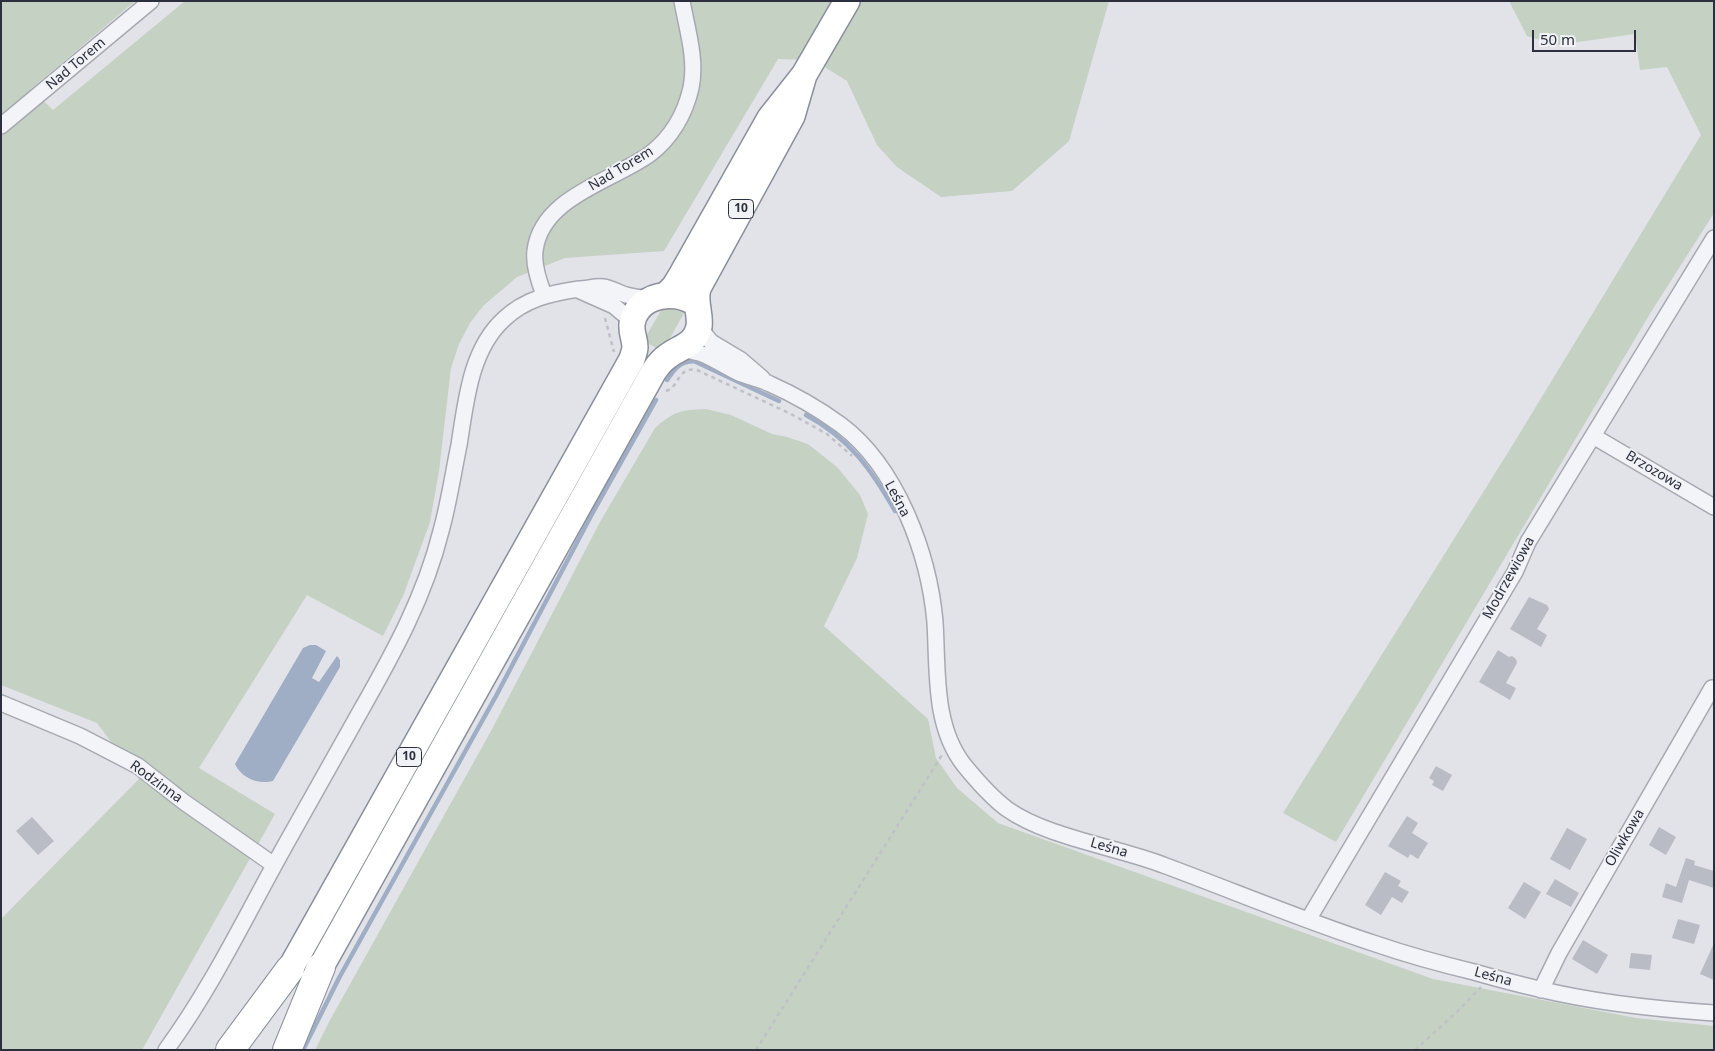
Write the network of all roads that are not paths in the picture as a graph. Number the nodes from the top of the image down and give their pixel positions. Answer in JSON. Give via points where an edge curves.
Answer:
{"nodes":[{"id":1,"x":151,"y":1,"type":"edge"},
{"id":2,"x":682,"y":1,"type":"edge"},
{"id":3,"x":847,"y":1,"type":"edge"},
{"id":4,"x":804,"y":75,"type":"junction"},
{"id":5,"x":1,"y":126,"type":"edge"},
{"id":6,"x":1714,"y":238,"type":"edge"},
{"id":7,"x":578,"y":290,"type":"junction"},
{"id":8,"x":544,"y":295,"type":"junction"},
{"id":9,"x":658,"y":297,"type":"junction"},
{"id":10,"x":697,"y":315,"type":"junction"},
{"id":11,"x":633,"y":332,"type":"junction"},
{"id":12,"x":676,"y":352,"type":"junction"},
{"id":13,"x":767,"y":382,"type":"junction"},
{"id":14,"x":1593,"y":436,"type":"junction"},
{"id":15,"x":1714,"y":507,"type":"edge"},
{"id":16,"x":1712,"y":688,"type":"dead end"},
{"id":17,"x":1,"y":703,"type":"edge"},
{"id":18,"x":274,"y":865,"type":"junction"},
{"id":19,"x":1308,"y":920,"type":"junction"},
{"id":20,"x":321,"y":966,"type":"joint"},
{"id":21,"x":290,"y":969,"type":"joint"},
{"id":22,"x":1541,"y":990,"type":"junction"},
{"id":23,"x":1714,"y":1013,"type":"edge"},
{"id":24,"x":166,"y":1050,"type":"edge"},
{"id":25,"x":230,"y":1050,"type":"edge"},
{"id":26,"x":287,"y":1050,"type":"edge"}],
"edges":[{"from":1,"to":5,"type":"street","name":"Nad Torem"},
{"from":2,"to":8,"type":"street","name":"Nad Torem","via":[[693,66],[686,106],[678,124],[650,154],[577,195],[547,221],[538,236],[535,252]]},
{"from":3,"to":4,"type":"highway","number":"10"},
{"from":4,"to":9,"type":"highway","number":"10","via":[[770,118],[674,286]]},
{"from":4,"to":10,"type":"highway","number":"10","via":[[792,116],[698,288],[695,297]]},
{"from":6,"to":14,"type":"street","name":"Modrzewiowa"},
{"from":7,"to":8,"type":"street"},
{"from":7,"to":9,"type":"street","via":[[604,287],[624,294]]},
{"from":7,"to":11,"type":"street","via":[[614,306]]},
{"from":8,"to":18,"type":"street","via":[[505,318],[482,349],[466,403],[447,510],[423,590],[385,668]]},
{"from":9,"to":10,"type":"highway","via":[[677,296]]},
{"from":9,"to":11,"type":"highway","number":"10","via":[[638,309]]},
{"from":10,"to":12,"type":"highway","number":"10","via":[[694,338]]},
{"from":10,"to":13,"type":"street","name":"Leśna","via":[[711,342],[741,360]]},
{"from":11,"to":12,"type":"highway","via":[[653,355]]},
{"from":11,"to":21,"type":"highway","number":"10","via":[[635,348],[632,359]]},
{"from":12,"to":13,"type":"street","name":"Leśna","via":[[703,354],[741,374]]},
{"from":12,"to":20,"type":"highway","number":"10","via":[[654,371]]},
{"from":13,"to":19,"type":"street","name":"Leśna","via":[[841,426],[864,446],[902,505],[929,582],[944,726],[961,762],[984,790],[1008,810],[1034,824],[1156,862]]},
{"from":14,"to":15,"type":"street","name":"Brzozowa"},
{"from":14,"to":19,"type":"street","name":"Modrzewiowa"},
{"from":16,"to":22,"type":"street","name":"Oliwkowa","via":[[1564,944]]},
{"from":17,"to":18,"type":"street","name":"Rodzinna","via":[[80,736],[138,766]]},
{"from":18,"to":24,"type":"street","via":[[192,1014]]},
{"from":19,"to":22,"type":"street","name":"Leśna","via":[[1379,946]]},
{"from":20,"to":26,"type":"highway","number":"10"},
{"from":21,"to":25,"type":"highway","number":"10"},
{"from":22,"to":23,"type":"street","name":"Leśna","via":[[1602,1001]]}]}
